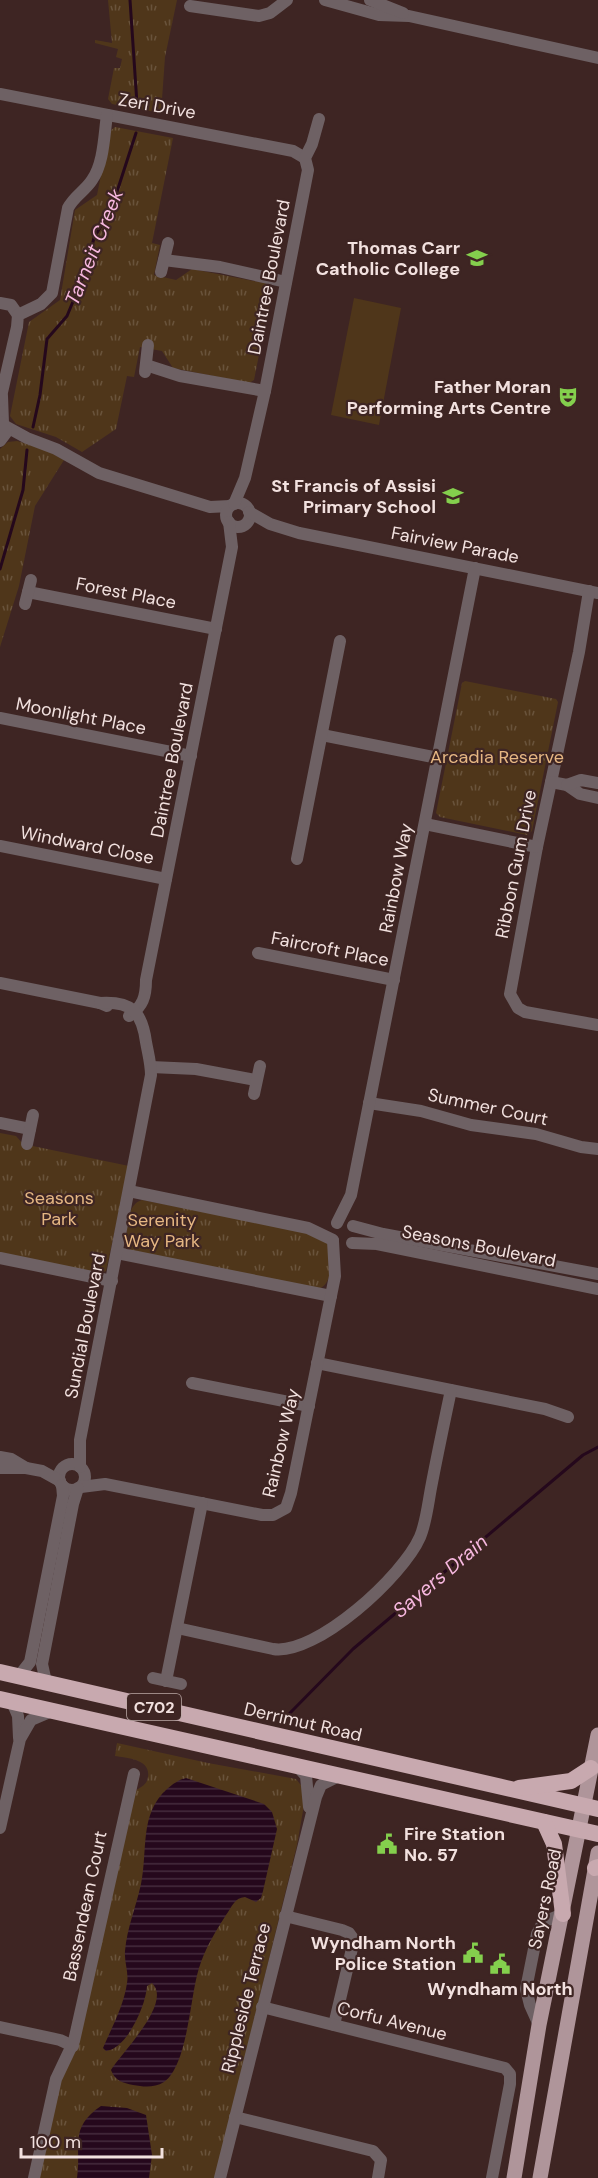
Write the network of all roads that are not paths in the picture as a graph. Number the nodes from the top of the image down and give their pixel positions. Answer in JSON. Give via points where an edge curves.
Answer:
{"nodes":[{"id":1,"x":287,"y":0,"type":"edge"},
{"id":2,"x":325,"y":0,"type":"edge"},
{"id":3,"x":370,"y":0,"type":"edge"},
{"id":4,"x":190,"y":5,"type":"edge"},
{"id":5,"x":409,"y":16,"type":"junction"},
{"id":6,"x":598,"y":58,"type":"edge"},
{"id":7,"x":0,"y":94,"type":"edge"},
{"id":8,"x":107,"y":116,"type":"junction"},
{"id":9,"x":319,"y":119,"type":"dead end"},
{"id":10,"x":305,"y":158,"type":"junction"},
{"id":11,"x":168,"y":243,"type":"dead end"},
{"id":12,"x":286,"y":282,"type":"junction"},
{"id":13,"x":0,"y":303,"type":"edge"},
{"id":14,"x":18,"y":315,"type":"junction"},
{"id":15,"x":148,"y":345,"type":"dead end"},
{"id":16,"x":265,"y":391,"type":"junction"},
{"id":17,"x":1,"y":399,"type":"edge"},
{"id":18,"x":2,"y":424,"type":"edge"},
{"id":19,"x":27,"y":438,"type":"junction"},
{"id":20,"x":1,"y":441,"type":"edge"},
{"id":21,"x":245,"y":478,"type":"junction"},
{"id":22,"x":248,"y":510,"type":"junction"},
{"id":23,"x":230,"y":512,"type":"junction"},
{"id":24,"x":270,"y":524,"type":"junction"},
{"id":25,"x":244,"y":525,"type":"junction"},
{"id":26,"x":232,"y":547,"type":"junction"},
{"id":27,"x":475,"y":568,"type":"junction"},
{"id":28,"x":28,"y":592,"type":"dead end"},
{"id":29,"x":593,"y":592,"type":"edge"},
{"id":30,"x":216,"y":629,"type":"junction"},
{"id":31,"x":340,"y":641,"type":"dead end"},
{"id":32,"x":0,"y":718,"type":"edge"},
{"id":33,"x":322,"y":735,"type":"junction"},
{"id":34,"x":190,"y":756,"type":"junction"},
{"id":35,"x":438,"y":758,"type":"junction"},
{"id":36,"x":551,"y":782,"type":"junction"},
{"id":37,"x":598,"y":783,"type":"edge"},
{"id":38,"x":567,"y":785,"type":"junction"},
{"id":39,"x":598,"y":798,"type":"edge"},
{"id":40,"x":425,"y":824,"type":"junction"},
{"id":41,"x":0,"y":846,"type":"edge"},
{"id":42,"x":537,"y":847,"type":"junction"},
{"id":43,"x":297,"y":859,"type":"dead end"},
{"id":44,"x":166,"y":879,"type":"junction"},
{"id":45,"x":258,"y":953,"type":"dead end"},
{"id":46,"x":394,"y":980,"type":"junction"},
{"id":47,"x":0,"y":983,"type":"edge"},
{"id":48,"x":132,"y":1012,"type":"junction"},
{"id":49,"x":598,"y":1025,"type":"edge"},
{"id":50,"x":260,"y":1066,"type":"dead end"},
{"id":51,"x":151,"y":1067,"type":"junction"},
{"id":52,"x":256,"y":1080,"type":"junction"},
{"id":53,"x":254,"y":1094,"type":"dead end"},
{"id":54,"x":369,"y":1103,"type":"junction"},
{"id":55,"x":33,"y":1115,"type":"dead end"},
{"id":56,"x":0,"y":1124,"type":"edge"},
{"id":57,"x":30,"y":1129,"type":"junction"},
{"id":58,"x":27,"y":1144,"type":"dead end"},
{"id":59,"x":598,"y":1149,"type":"edge"},
{"id":60,"x":129,"y":1191,"type":"junction"},
{"id":61,"x":351,"y":1195,"type":"junction"},
{"id":62,"x":336,"y":1223,"type":"junction"},
{"id":63,"x":353,"y":1225,"type":"junction"},
{"id":64,"x":308,"y":1228,"type":"junction"},
{"id":65,"x":333,"y":1241,"type":"junction"},
{"id":66,"x":350,"y":1244,"type":"junction"},
{"id":67,"x":117,"y":1253,"type":"junction"},
{"id":68,"x":0,"y":1258,"type":"edge"},
{"id":69,"x":598,"y":1274,"type":"edge"},
{"id":70,"x":335,"y":1276,"type":"junction"},
{"id":71,"x":112,"y":1281,"type":"junction"},
{"id":72,"x":598,"y":1289,"type":"edge"},
{"id":73,"x":331,"y":1296,"type":"junction"},
{"id":74,"x":317,"y":1363,"type":"junction"},
{"id":75,"x":192,"y":1383,"type":"dead end"},
{"id":76,"x":451,"y":1390,"type":"junction"},
{"id":77,"x":309,"y":1406,"type":"junction"},
{"id":78,"x":568,"y":1418,"type":"dead end"},
{"id":79,"x":0,"y":1456,"type":"edge"},
{"id":80,"x":0,"y":1468,"type":"edge"},
{"id":81,"x":26,"y":1468,"type":"junction"},
{"id":82,"x":70,"y":1473,"type":"junction"},
{"id":83,"x":105,"y":1484,"type":"junction"},
{"id":84,"x":80,"y":1487,"type":"junction"},
{"id":85,"x":202,"y":1503,"type":"junction"},
{"id":86,"x":177,"y":1629,"type":"junction"},
{"id":87,"x":0,"y":1672,"type":"edge"},
{"id":88,"x":19,"y":1676,"type":"junction"},
{"id":89,"x":153,"y":1678,"type":"dead end"},
{"id":90,"x":166,"y":1681,"type":"junction"},
{"id":91,"x":46,"y":1682,"type":"junction"},
{"id":92,"x":181,"y":1684,"type":"dead end"},
{"id":93,"x":6,"y":1700,"type":"edge"},
{"id":94,"x":52,"y":1711,"type":"junction"},
{"id":95,"x":598,"y":1735,"type":"edge"},
{"id":96,"x":20,"y":1739,"type":"junction"},
{"id":97,"x":297,"y":1766,"type":"junction"},
{"id":98,"x":591,"y":1768,"type":"junction"},
{"id":99,"x":134,"y":1774,"type":"dead end"},
{"id":100,"x":339,"y":1776,"type":"junction"},
{"id":101,"x":506,"y":1790,"type":"junction"},
{"id":102,"x":591,"y":1808,"type":"edge"},
{"id":103,"x":544,"y":1822,"type":"junction"},
{"id":104,"x":0,"y":1826,"type":"edge"},
{"id":105,"x":307,"y":1826,"type":"junction"},
{"id":106,"x":579,"y":1830,"type":"junction"},
{"id":107,"x":598,"y":1834,"type":"edge"},
{"id":108,"x":597,"y":1863,"type":"edge"},
{"id":109,"x":563,"y":1914,"type":"junction"},
{"id":110,"x":285,"y":1916,"type":"junction"},
{"id":111,"x":262,"y":2007,"type":"junction"},
{"id":112,"x":334,"y":2025,"type":"junction"},
{"id":113,"x":0,"y":2027,"type":"edge"},
{"id":114,"x":73,"y":2046,"type":"junction"},
{"id":115,"x":235,"y":2117,"type":"junction"},
{"id":116,"x":34,"y":2178,"type":"edge"},
{"id":117,"x":220,"y":2178,"type":"edge"},
{"id":118,"x":378,"y":2178,"type":"edge"},
{"id":119,"x":492,"y":2178,"type":"edge"},
{"id":120,"x":514,"y":2178,"type":"edge"},
{"id":121,"x":540,"y":2178,"type":"edge"}],
"edges":[{"from":1,"to":4,"type":"street","via":[[259,16]]},
{"from":2,"to":5,"type":"street","via":[[379,15]]},
{"from":3,"to":5,"type":"street"},
{"from":5,"to":6,"type":"street"},
{"from":7,"to":8,"type":"street","name":"Zeri Drive"},
{"from":8,"to":10,"type":"street","name":"Zeri Drive","via":[[292,151]]},
{"from":8,"to":14,"type":"street","via":[[95,176],[68,208],[52,293],[41,304]]},
{"from":9,"to":10,"type":"street","name":"Daintree Boulevard"},
{"from":10,"to":12,"type":"street","name":"Daintree Boulevard","via":[[308,170]]},
{"from":11,"to":12,"type":"street","via":[[163,266],[220,267]]},
{"from":12,"to":16,"type":"street","name":"Daintree Boulevard"},
{"from":13,"to":14,"type":"street","via":[[11,305]]},
{"from":14,"to":17,"type":"street"},
{"from":15,"to":16,"type":"street","via":[[145,369]]},
{"from":16,"to":21,"type":"street","name":"Daintree Boulevard"},
{"from":17,"to":18,"type":"street"},
{"from":18,"to":19,"type":"street"},
{"from":18,"to":20,"type":"street","via":[[6,433]]},
{"from":19,"to":20,"type":"street"},
{"from":19,"to":23,"type":"street","via":[[99,473]]},
{"from":21,"to":22,"type":"street","name":"Daintree Boulevard"},
{"from":21,"to":23,"type":"street","name":"Daintree Boulevard"},
{"from":22,"to":23,"type":"street","via":[[241,503]]},
{"from":22,"to":24,"type":"street","name":"Fairview Parade"},
{"from":22,"to":25,"type":"street","via":[[249,519]]},
{"from":23,"to":25,"type":"street","via":[[235,526]]},
{"from":23,"to":26,"type":"street","name":"Daintree Boulevard"},
{"from":24,"to":25,"type":"street","name":"Fairview Parade"},
{"from":24,"to":27,"type":"street","name":"Fairview Parade"},
{"from":25,"to":26,"type":"street","name":"Daintree Boulevard"},
{"from":26,"to":30,"type":"street","name":"Daintree Boulevard"},
{"from":27,"to":29,"type":"street","name":"Fairview Parade"},
{"from":27,"to":35,"type":"street","name":"Rainbow Way"},
{"from":28,"to":30,"type":"street","name":"Forest Place"},
{"from":29,"to":36,"type":"street","name":"Ribbon Gum Drive"},
{"from":30,"to":34,"type":"street","name":"Daintree Boulevard"},
{"from":31,"to":33,"type":"street"},
{"from":32,"to":34,"type":"street","name":"Moonlight Place"},
{"from":33,"to":35,"type":"street"},
{"from":33,"to":43,"type":"street"},
{"from":34,"to":44,"type":"street","name":"Daintree Boulevard"},
{"from":35,"to":40,"type":"street","name":"Rainbow Way"},
{"from":36,"to":38,"type":"street"},
{"from":36,"to":42,"type":"street","name":"Ribbon Gum Drive"},
{"from":37,"to":38,"type":"street","via":[[582,780]]},
{"from":38,"to":39,"type":"street","via":[[580,794]]},
{"from":40,"to":42,"type":"street"},
{"from":40,"to":46,"type":"street","name":"Rainbow Way"},
{"from":41,"to":44,"type":"street","name":"Windward Close"},
{"from":42,"to":49,"type":"street","name":"Ribbon Gum Drive","via":[[510,994],[525,1012]]},
{"from":44,"to":48,"type":"street","name":"Daintree Boulevard","via":[[145,997]]},
{"from":45,"to":46,"type":"street","name":"Faircroft Place"},
{"from":46,"to":54,"type":"street","name":"Rainbow Way"},
{"from":47,"to":48,"type":"street"},
{"from":48,"to":51,"type":"street","name":"Sundial Boulevard","via":[[146,1042]]},
{"from":50,"to":52,"type":"street"},
{"from":51,"to":52,"type":"street","via":[[196,1069]]},
{"from":51,"to":60,"type":"street","name":"Sundial Boulevard"},
{"from":52,"to":53,"type":"street"},
{"from":54,"to":59,"type":"street","name":"Summer Court"},
{"from":54,"to":61,"type":"street","name":"Rainbow Way"},
{"from":55,"to":57,"type":"street"},
{"from":56,"to":57,"type":"street"},
{"from":57,"to":58,"type":"street"},
{"from":60,"to":64,"type":"street"},
{"from":60,"to":67,"type":"street","name":"Sundial Boulevard"},
{"from":61,"to":62,"type":"street","name":"Rainbow Way"},
{"from":61,"to":63,"type":"street","name":"Rainbow Way"},
{"from":62,"to":63,"type":"street"},
{"from":62,"to":64,"type":"street"},
{"from":62,"to":65,"type":"street","via":[[331,1233]]},
{"from":63,"to":66,"type":"street","via":[[356,1237]]},
{"from":63,"to":69,"type":"street","name":"Seasons Boulevard"},
{"from":64,"to":65,"type":"street"},
{"from":65,"to":66,"type":"street","via":[[339,1246]]},
{"from":65,"to":70,"type":"street","name":"Rainbow Way"},
{"from":66,"to":70,"type":"street","name":"Rainbow Way"},
{"from":66,"to":72,"type":"street","name":"Seasons Boulevard","via":[[368,1242]]},
{"from":67,"to":71,"type":"street","name":"Sundial Boulevard"},
{"from":67,"to":73,"type":"street"},
{"from":68,"to":71,"type":"street"},
{"from":70,"to":73,"type":"street","name":"Rainbow Way"},
{"from":71,"to":82,"type":"street","name":"Sundial Boulevard"},
{"from":73,"to":74,"type":"street","name":"Rainbow Way"},
{"from":74,"to":76,"type":"street"},
{"from":74,"to":77,"type":"street","name":"Rainbow Way"},
{"from":75,"to":77,"type":"street"},
{"from":76,"to":78,"type":"street","via":[[545,1409]]},
{"from":76,"to":86,"type":"street","via":[[421,1535],[376,1593],[329,1630],[285,1650]]},
{"from":77,"to":85,"type":"street","name":"Rainbow Way","via":[[285,1509],[268,1515]]},
{"from":79,"to":81,"type":"street"},
{"from":80,"to":81,"type":"street"},
{"from":81,"to":82,"type":"street","name":"Rainbow Way"},
{"from":82,"to":83,"type":"street","name":"Rainbow Way"},
{"from":82,"to":84,"type":"street","via":[[85,1479]]},
{"from":82,"to":84,"type":"street","name":"Rainbow Way","via":[[68,1489]]},
{"from":82,"to":88,"type":"street","name":"Sundial Boulevard","via":[[30,1662]]},
{"from":83,"to":84,"type":"street","name":"Rainbow Way"},
{"from":83,"to":85,"type":"street","name":"Rainbow Way"},
{"from":84,"to":91,"type":"street","via":[[73,1504],[42,1664]]},
{"from":85,"to":86,"type":"street"},
{"from":86,"to":90,"type":"street"},
{"from":87,"to":88,"type":"highway","name":"Derrimut Road","number":"C702"},
{"from":88,"to":91,"type":"highway","name":"Derrimut Road","number":"C702"},
{"from":89,"to":90,"type":"street"},
{"from":90,"to":92,"type":"street"},
{"from":91,"to":101,"type":"highway","name":"Derrimut Road","number":"C702"},
{"from":93,"to":94,"type":"highway","number":"C702"},
{"from":93,"to":96,"type":"street","via":[[18,1716]]},
{"from":94,"to":96,"type":"street","via":[[31,1720]]},
{"from":94,"to":97,"type":"highway","number":"C702"},
{"from":95,"to":98,"type":"main road","name":"Sayers Road"},
{"from":96,"to":104,"type":"street"},
{"from":97,"to":100,"type":"highway","number":"C702"},
{"from":97,"to":105,"type":"street","name":"Rippleside Terrace","via":[[307,1780]]},
{"from":98,"to":101,"type":"highway","via":[[571,1781]]},
{"from":98,"to":102,"type":"main road","name":"Sayers Road"},
{"from":99,"to":114,"type":"street","name":"Bassendean Court"},
{"from":100,"to":103,"type":"highway","number":"C702"},
{"from":100,"to":105,"type":"street","name":"Rippleside Terrace","via":[[321,1785]]},
{"from":101,"to":102,"type":"highway","name":"Derrimut Road","number":"C702"},
{"from":102,"to":106,"type":"main road","name":"Sayers Road"},
{"from":103,"to":106,"type":"highway","number":"C702"},
{"from":103,"to":109,"type":"highway","via":[[554,1844]]},
{"from":105,"to":110,"type":"street","name":"Rippleside Terrace"},
{"from":106,"to":107,"type":"highway","number":"C702"},
{"from":106,"to":109,"type":"main road","name":"Sayers Road"},
{"from":108,"to":121,"type":"main road"},
{"from":109,"to":120,"type":"main road","name":"Sayers Road","via":[[539,2025]]},
{"from":110,"to":111,"type":"street","name":"Rippleside Terrace"},
{"from":110,"to":112,"type":"street","via":[[342,1930],[354,1940]]},
{"from":111,"to":112,"type":"street","name":"Corfu Avenue"},
{"from":111,"to":115,"type":"street","name":"Rippleside Terrace"},
{"from":112,"to":119,"type":"street","name":"Corfu Avenue","via":[[505,2068],[510,2084]]},
{"from":113,"to":114,"type":"street"},
{"from":114,"to":116,"type":"street","name":"Bassendean Court","via":[[56,2079]]},
{"from":115,"to":117,"type":"street","name":"Rippleside Terrace"},
{"from":115,"to":118,"type":"street","via":[[373,2151],[381,2160]]}]}
